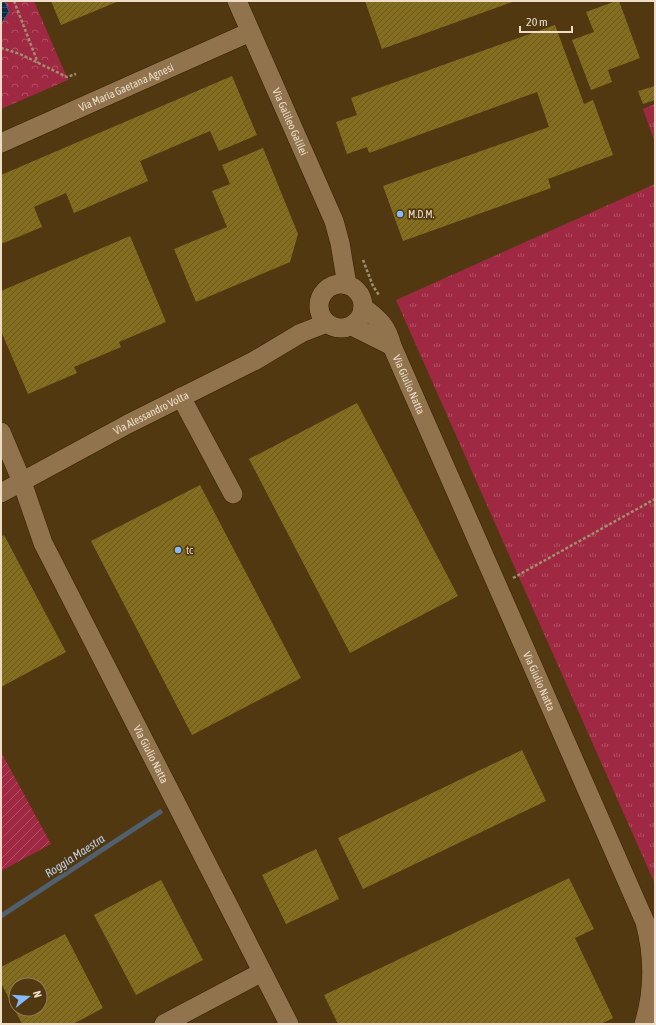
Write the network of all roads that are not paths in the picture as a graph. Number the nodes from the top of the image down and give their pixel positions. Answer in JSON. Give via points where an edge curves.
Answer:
{"nodes":[{"id":1,"x":237,"y":1,"type":"edge"},
{"id":2,"x":250,"y":32,"type":"junction"},
{"id":3,"x":1,"y":143,"type":"edge"},
{"id":4,"x":342,"y":285,"type":"junction"},
{"id":5,"x":319,"y":305,"type":"junction"},
{"id":6,"x":363,"y":307,"type":"junction"},
{"id":7,"x":327,"y":323,"type":"junction"},
{"id":8,"x":352,"y":326,"type":"junction"},
{"id":9,"x":301,"y":333,"type":"junction"},
{"id":10,"x":392,"y":346,"type":"junction"},
{"id":11,"x":181,"y":397,"type":"junction"},
{"id":12,"x":1,"y":432,"type":"edge"},
{"id":13,"x":22,"y":482,"type":"junction"},
{"id":14,"x":1,"y":493,"type":"edge"},
{"id":15,"x":233,"y":494,"type":"dead end"},
{"id":16,"x":262,"y":972,"type":"junction"},
{"id":17,"x":164,"y":1024,"type":"edge"},
{"id":18,"x":289,"y":1024,"type":"edge"},
{"id":19,"x":644,"y":1024,"type":"edge"}],
"edges":[{"from":1,"to":2,"type":"street","name":"Via Galileo Galilei"},
{"from":2,"to":3,"type":"street","name":"Via Maria Gaetana Agnesi"},
{"from":2,"to":4,"type":"street","name":"Via Galileo Galilei","via":[[334,221],[340,243]]},
{"from":4,"to":5,"type":"street","via":[[328,289]]},
{"from":4,"to":6,"type":"street","via":[[357,290]]},
{"from":5,"to":7,"type":"street"},
{"from":5,"to":9,"type":"street"},
{"from":6,"to":8,"type":"street","via":[[362,314]]},
{"from":6,"to":10,"type":"street","name":"Via Giulio Natta","via":[[386,328]]},
{"from":7,"to":8,"type":"street","via":[[336,327]]},
{"from":7,"to":9,"type":"street"},
{"from":8,"to":10,"type":"street","name":"Via Giulio Natta"},
{"from":9,"to":11,"type":"street","name":"Via Alessandro Volta","via":[[254,361]]},
{"from":10,"to":19,"type":"street","name":"Via Giulio Natta","via":[[645,922],[651,951],[652,984]]},
{"from":11,"to":13,"type":"street","name":"Via Alessandro Volta"},
{"from":11,"to":15,"type":"street"},
{"from":12,"to":13,"type":"street","name":"Via Giulio Natta"},
{"from":13,"to":14,"type":"street","name":"Via Alessandro Volta"},
{"from":13,"to":16,"type":"street","name":"Via Giulio Natta","via":[[43,543]]},
{"from":16,"to":17,"type":"street"},
{"from":16,"to":18,"type":"street","name":"Via Giulio Natta"}]}
